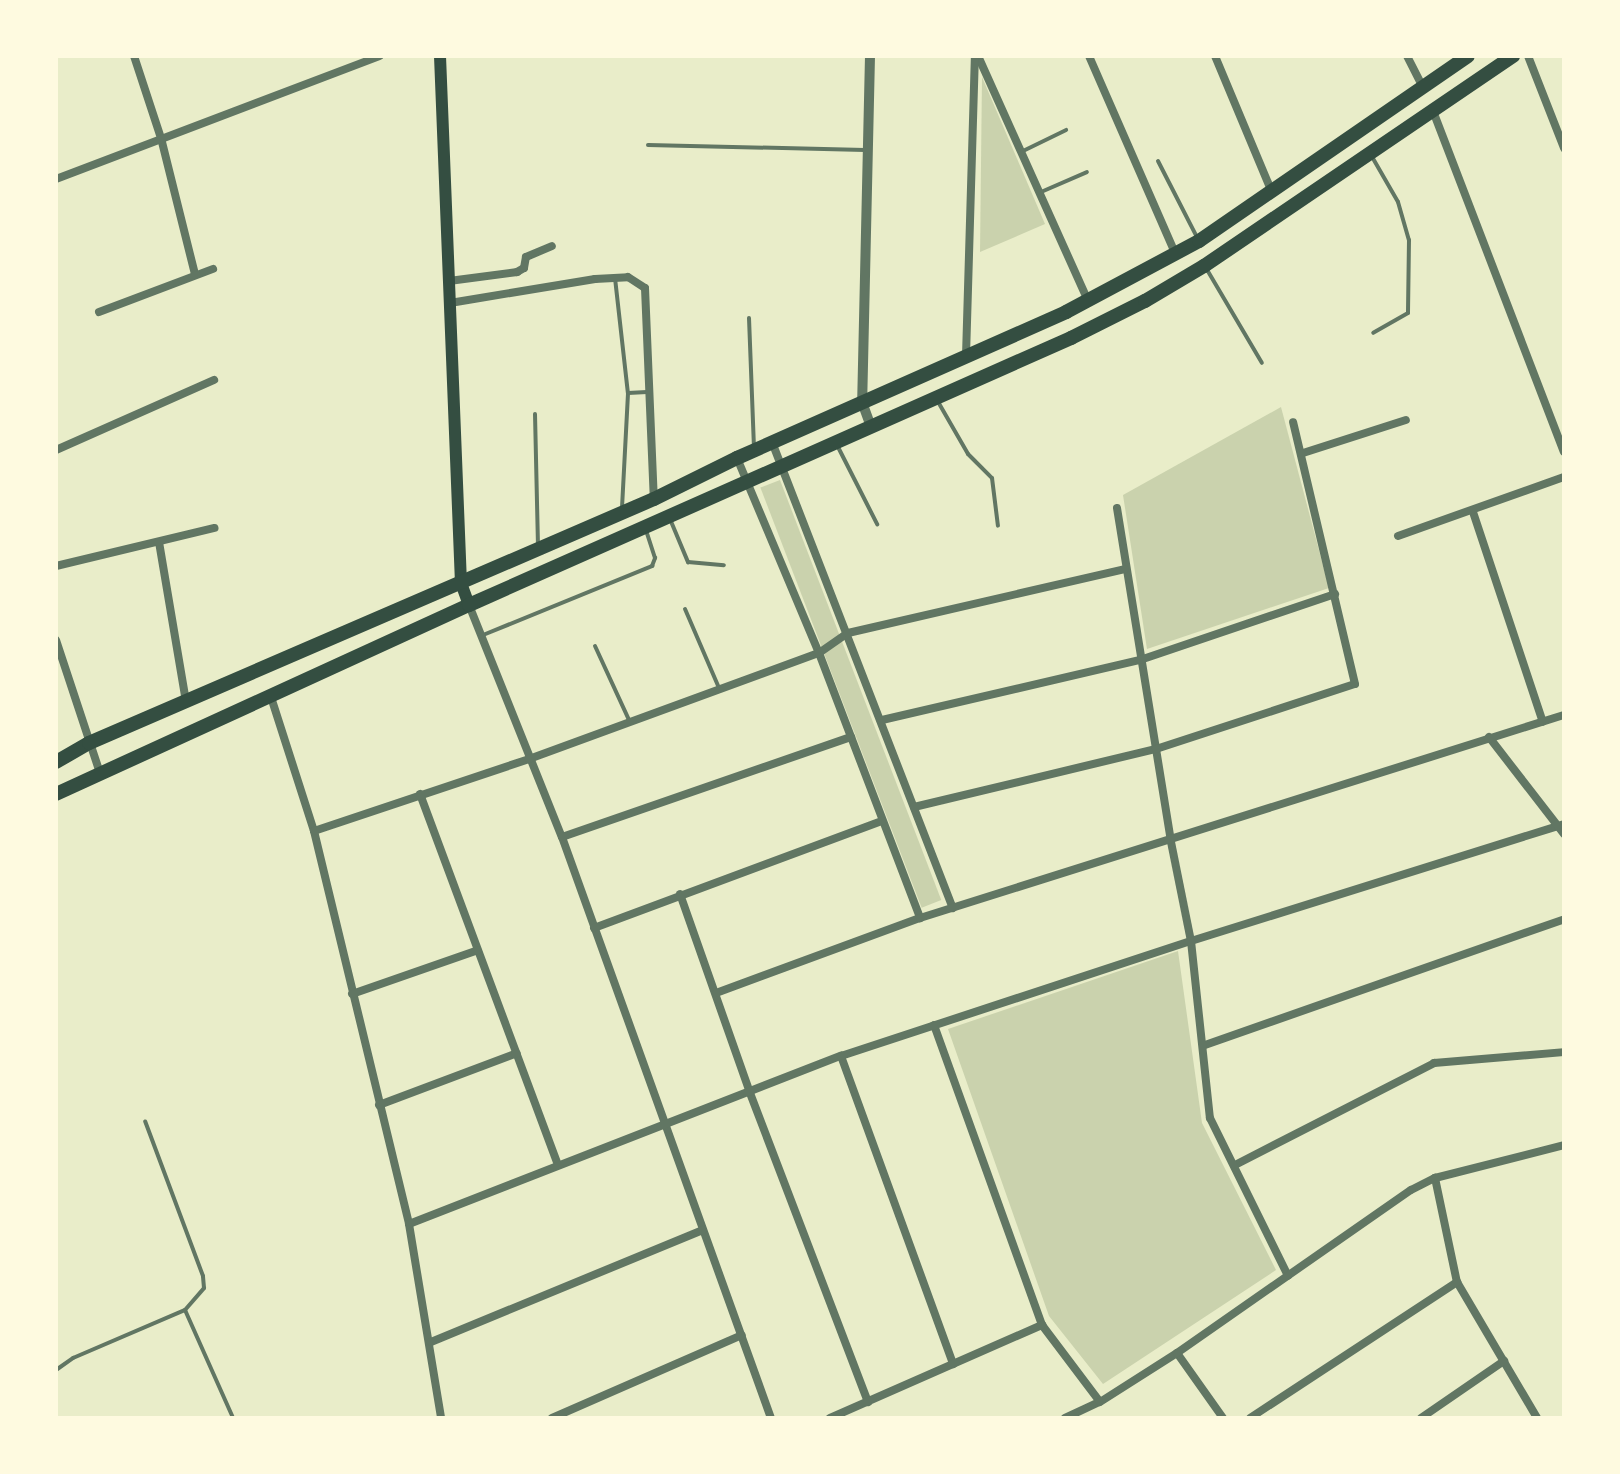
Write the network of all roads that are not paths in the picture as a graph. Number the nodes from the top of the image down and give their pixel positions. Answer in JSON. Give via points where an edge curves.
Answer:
{"nodes":[{"id":1,"x":134,"y":56,"type":"edge"},
{"id":2,"x":379,"y":56,"type":"edge"},
{"id":3,"x":440,"y":56,"type":"edge"},
{"id":4,"x":870,"y":56,"type":"edge"},
{"id":5,"x":977,"y":56,"type":"edge"},
{"id":6,"x":1089,"y":56,"type":"edge"},
{"id":7,"x":1215,"y":56,"type":"edge"},
{"id":8,"x":1407,"y":56,"type":"edge"},
{"id":9,"x":1468,"y":56,"type":"edge"},
{"id":10,"x":1513,"y":56,"type":"edge"},
{"id":11,"x":1528,"y":56,"type":"edge"},
{"id":12,"x":1423,"y":88,"type":"junction"},
{"id":13,"x":1433,"y":111,"type":"junction"},
{"id":14,"x":1066,"y":130,"type":"dead end"},
{"id":15,"x":161,"y":138,"type":"junction"},
{"id":16,"x":648,"y":145,"type":"dead end"},
{"id":17,"x":1564,"y":148,"type":"edge"},
{"id":18,"x":868,"y":150,"type":"junction"},
{"id":19,"x":1021,"y":152,"type":"junction"},
{"id":20,"x":1370,"y":152,"type":"junction"},
{"id":21,"x":1158,"y":161,"type":"dead end"},
{"id":22,"x":1087,"y":172,"type":"dead end"},
{"id":23,"x":56,"y":179,"type":"edge"},
{"id":24,"x":1272,"y":192,"type":"junction"},
{"id":25,"x":1039,"y":193,"type":"junction"},
{"id":26,"x":1199,"y":241,"type":"junction"},
{"id":27,"x":552,"y":246,"type":"dead end"},
{"id":28,"x":1176,"y":255,"type":"junction"},
{"id":29,"x":1204,"y":266,"type":"junction"},
{"id":30,"x":213,"y":269,"type":"dead end"},
{"id":31,"x":195,"y":274,"type":"junction"},
{"id":32,"x":615,"y":278,"type":"junction"},
{"id":33,"x":449,"y":281,"type":"junction"},
{"id":34,"x":1088,"y":301,"type":"junction"},
{"id":35,"x":450,"y":303,"type":"junction"},
{"id":36,"x":99,"y":312,"type":"dead end"},
{"id":37,"x":749,"y":318,"type":"dead end"},
{"id":38,"x":1373,"y":333,"type":"dead end"},
{"id":39,"x":966,"y":357,"type":"junction"},
{"id":40,"x":1262,"y":363,"type":"dead end"},
{"id":41,"x":214,"y":380,"type":"dead end"},
{"id":42,"x":647,"y":392,"type":"junction"},
{"id":43,"x":628,"y":393,"type":"junction"},
{"id":44,"x":936,"y":398,"type":"junction"},
{"id":45,"x":862,"y":402,"type":"junction"},
{"id":46,"x":535,"y":414,"type":"dead end"},
{"id":47,"x":1406,"y":420,"type":"dead end"},
{"id":48,"x":1293,"y":422,"type":"dead end"},
{"id":49,"x":871,"y":427,"type":"junction"},
{"id":50,"x":772,"y":442,"type":"junction"},
{"id":51,"x":836,"y":443,"type":"junction"},
{"id":52,"x":56,"y":450,"type":"edge"},
{"id":53,"x":754,"y":450,"type":"junction"},
{"id":54,"x":1564,"y":452,"type":"edge"},
{"id":55,"x":1303,"y":453,"type":"junction"},
{"id":56,"x":737,"y":458,"type":"junction"},
{"id":57,"x":782,"y":466,"type":"junction"},
{"id":58,"x":1564,"y":477,"type":"edge"},
{"id":59,"x":748,"y":482,"type":"junction"},
{"id":60,"x":654,"y":499,"type":"junction"},
{"id":61,"x":1117,"y":508,"type":"dead end"},
{"id":62,"x":622,"y":512,"type":"junction"},
{"id":63,"x":1473,"y":512,"type":"junction"},
{"id":64,"x":669,"y":517,"type":"junction"},
{"id":65,"x":877,"y":524,"type":"dead end"},
{"id":66,"x":998,"y":526,"type":"dead end"},
{"id":67,"x":214,"y":528,"type":"dead end"},
{"id":68,"x":645,"y":528,"type":"junction"},
{"id":69,"x":1398,"y":536,"type":"dead end"},
{"id":70,"x":159,"y":542,"type":"junction"},
{"id":71,"x":538,"y":548,"type":"junction"},
{"id":72,"x":724,"y":565,"type":"dead end"},
{"id":73,"x":56,"y":566,"type":"edge"},
{"id":74,"x":1125,"y":569,"type":"junction"},
{"id":75,"x":461,"y":583,"type":"junction"},
{"id":76,"x":1335,"y":594,"type":"junction"},
{"id":77,"x":469,"y":605,"type":"junction"},
{"id":78,"x":685,"y":609,"type":"dead end"},
{"id":79,"x":848,"y":633,"type":"junction"},
{"id":80,"x":483,"y":635,"type":"junction"},
{"id":81,"x":56,"y":640,"type":"edge"},
{"id":82,"x":595,"y":646,"type":"dead end"},
{"id":83,"x":819,"y":653,"type":"junction"},
{"id":84,"x":1140,"y":660,"type":"junction"},
{"id":85,"x":719,"y":689,"type":"junction"},
{"id":86,"x":270,"y":694,"type":"junction"},
{"id":87,"x":186,"y":702,"type":"junction"},
{"id":88,"x":1564,"y":715,"type":"edge"},
{"id":89,"x":882,"y":720,"type":"junction"},
{"id":90,"x":630,"y":722,"type":"junction"},
{"id":91,"x":1543,"y":722,"type":"junction"},
{"id":92,"x":851,"y":737,"type":"junction"},
{"id":93,"x":1489,"y":737,"type":"junction"},
{"id":94,"x":89,"y":743,"type":"junction"},
{"id":95,"x":1156,"y":749,"type":"junction"},
{"id":96,"x":529,"y":759,"type":"junction"},
{"id":97,"x":56,"y":762,"type":"edge"},
{"id":98,"x":100,"y":773,"type":"junction"},
{"id":99,"x":56,"y":794,"type":"edge"},
{"id":100,"x":420,"y":794,"type":"junction"},
{"id":101,"x":914,"y":807,"type":"junction"},
{"id":102,"x":882,"y":821,"type":"junction"},
{"id":103,"x":1562,"y":828,"type":"edge"},
{"id":104,"x":314,"y":831,"type":"junction"},
{"id":105,"x":562,"y":837,"type":"junction"},
{"id":106,"x":1171,"y":842,"type":"junction"},
{"id":107,"x":680,"y":894,"type":"junction"},
{"id":108,"x":953,"y":908,"type":"junction"},
{"id":109,"x":920,"y":918,"type":"junction"},
{"id":110,"x":1564,"y":919,"type":"edge"},
{"id":111,"x":594,"y":928,"type":"junction"},
{"id":112,"x":1191,"y":941,"type":"junction"},
{"id":113,"x":478,"y":950,"type":"junction"},
{"id":114,"x":716,"y":993,"type":"junction"},
{"id":115,"x":352,"y":994,"type":"junction"},
{"id":116,"x":934,"y":1025,"type":"junction"},
{"id":117,"x":1205,"y":1045,"type":"junction"},
{"id":118,"x":1564,"y":1052,"type":"edge"},
{"id":119,"x":517,"y":1053,"type":"junction"},
{"id":120,"x":841,"y":1056,"type":"junction"},
{"id":121,"x":750,"y":1093,"type":"junction"},
{"id":122,"x":379,"y":1105,"type":"junction"},
{"id":123,"x":145,"y":1121,"type":"dead end"},
{"id":124,"x":666,"y":1125,"type":"junction"},
{"id":125,"x":1564,"y":1145,"type":"edge"},
{"id":126,"x":558,"y":1165,"type":"junction"},
{"id":127,"x":1235,"y":1165,"type":"junction"},
{"id":128,"x":1435,"y":1178,"type":"junction"},
{"id":129,"x":409,"y":1224,"type":"junction"},
{"id":130,"x":703,"y":1230,"type":"junction"},
{"id":131,"x":1288,"y":1276,"type":"junction"},
{"id":132,"x":1457,"y":1282,"type":"junction"},
{"id":133,"x":185,"y":1310,"type":"junction"},
{"id":134,"x":1042,"y":1325,"type":"junction"},
{"id":135,"x":742,"y":1335,"type":"junction"},
{"id":136,"x":431,"y":1342,"type":"junction"},
{"id":137,"x":1177,"y":1353,"type":"junction"},
{"id":138,"x":1504,"y":1361,"type":"junction"},
{"id":139,"x":953,"y":1364,"type":"junction"},
{"id":140,"x":56,"y":1370,"type":"edge"},
{"id":141,"x":868,"y":1402,"type":"junction"},
{"id":142,"x":1100,"y":1402,"type":"junction"},
{"id":143,"x":233,"y":1418,"type":"edge"},
{"id":144,"x":441,"y":1418,"type":"edge"},
{"id":145,"x":552,"y":1418,"type":"edge"},
{"id":146,"x":771,"y":1418,"type":"edge"},
{"id":147,"x":830,"y":1418,"type":"edge"},
{"id":148,"x":1065,"y":1418,"type":"edge"},
{"id":149,"x":1223,"y":1418,"type":"edge"},
{"id":150,"x":1250,"y":1418,"type":"edge"},
{"id":151,"x":1421,"y":1418,"type":"edge"},
{"id":152,"x":1537,"y":1418,"type":"edge"}],
"edges":[{"from":1,"to":15,"type":"street"},
{"from":2,"to":15,"type":"street"},
{"from":3,"to":33,"type":"main road"},
{"from":4,"to":18,"type":"street"},
{"from":5,"to":19,"type":"street"},
{"from":5,"to":39,"type":"street"},
{"from":6,"to":28,"type":"street"},
{"from":7,"to":24,"type":"street"},
{"from":8,"to":12,"type":"street"},
{"from":9,"to":12,"type":"main road"},
{"from":10,"to":13,"type":"main road"},
{"from":11,"to":17,"type":"street"},
{"from":12,"to":24,"type":"main road"},
{"from":13,"to":20,"type":"main road"},
{"from":13,"to":54,"type":"street"},
{"from":14,"to":19,"type":"lane"},
{"from":15,"to":23,"type":"street"},
{"from":15,"to":31,"type":"street"},
{"from":16,"to":18,"type":"lane"},
{"from":18,"to":45,"type":"street"},
{"from":19,"to":25,"type":"street"},
{"from":20,"to":29,"type":"main road"},
{"from":20,"to":38,"type":"lane","via":[[1398,202],[1409,240],[1408,313]]},
{"from":21,"to":26,"type":"lane"},
{"from":22,"to":25,"type":"lane"},
{"from":24,"to":26,"type":"main road"},
{"from":25,"to":34,"type":"street"},
{"from":26,"to":28,"type":"main road"},
{"from":27,"to":33,"type":"street","via":[[526,257],[517,272]]},
{"from":28,"to":34,"type":"main road"},
{"from":29,"to":40,"type":"lane"},
{"from":29,"to":44,"type":"main road","via":[[1071,338]]},
{"from":30,"to":31,"type":"street"},
{"from":31,"to":36,"type":"street"},
{"from":32,"to":35,"type":"street"},
{"from":32,"to":42,"type":"street","via":[[628,277],[645,288]]},
{"from":32,"to":43,"type":"lane"},
{"from":33,"to":35,"type":"main road"},
{"from":34,"to":39,"type":"main road"},
{"from":35,"to":75,"type":"main road"},
{"from":37,"to":53,"type":"lane"},
{"from":39,"to":45,"type":"main road"},
{"from":41,"to":52,"type":"street"},
{"from":42,"to":43,"type":"lane"},
{"from":42,"to":60,"type":"street"},
{"from":43,"to":62,"type":"lane"},
{"from":44,"to":49,"type":"main road"},
{"from":44,"to":66,"type":"lane","via":[[968,454],[992,478]]},
{"from":45,"to":49,"type":"street"},
{"from":45,"to":50,"type":"main road"},
{"from":46,"to":71,"type":"lane"},
{"from":47,"to":55,"type":"street"},
{"from":48,"to":55,"type":"street"},
{"from":49,"to":51,"type":"main road"},
{"from":50,"to":53,"type":"main road"},
{"from":50,"to":57,"type":"street"},
{"from":51,"to":57,"type":"main road"},
{"from":51,"to":65,"type":"lane"},
{"from":53,"to":56,"type":"main road"},
{"from":55,"to":76,"type":"street"},
{"from":56,"to":59,"type":"street"},
{"from":56,"to":60,"type":"main road"},
{"from":57,"to":59,"type":"main road"},
{"from":57,"to":79,"type":"street"},
{"from":58,"to":63,"type":"street"},
{"from":59,"to":64,"type":"main road"},
{"from":59,"to":83,"type":"street"},
{"from":60,"to":62,"type":"main road"},
{"from":61,"to":74,"type":"street"},
{"from":62,"to":71,"type":"main road"},
{"from":63,"to":69,"type":"street"},
{"from":63,"to":91,"type":"street"},
{"from":64,"to":68,"type":"main road"},
{"from":64,"to":72,"type":"lane","via":[[688,562]]},
{"from":67,"to":70,"type":"street"},
{"from":68,"to":77,"type":"main road"},
{"from":68,"to":80,"type":"lane","via":[[655,558],[652,566]]},
{"from":70,"to":73,"type":"street"},
{"from":70,"to":87,"type":"street"},
{"from":71,"to":75,"type":"main road"},
{"from":74,"to":79,"type":"street"},
{"from":74,"to":84,"type":"street"},
{"from":75,"to":77,"type":"main road"},
{"from":75,"to":87,"type":"main road"},
{"from":76,"to":84,"type":"street"},
{"from":76,"to":95,"type":"street","via":[[1355,684]]},
{"from":77,"to":80,"type":"street"},
{"from":77,"to":86,"type":"main road"},
{"from":78,"to":85,"type":"lane"},
{"from":79,"to":83,"type":"street"},
{"from":79,"to":89,"type":"street"},
{"from":80,"to":96,"type":"street"},
{"from":81,"to":94,"type":"street"},
{"from":82,"to":90,"type":"lane"},
{"from":83,"to":85,"type":"street"},
{"from":83,"to":92,"type":"street"},
{"from":84,"to":89,"type":"street"},
{"from":84,"to":95,"type":"street"},
{"from":85,"to":90,"type":"street"},
{"from":86,"to":98,"type":"main road"},
{"from":86,"to":104,"type":"street"},
{"from":87,"to":94,"type":"main road"},
{"from":88,"to":91,"type":"street"},
{"from":89,"to":101,"type":"street"},
{"from":90,"to":96,"type":"street"},
{"from":91,"to":93,"type":"street"},
{"from":92,"to":102,"type":"street"},
{"from":92,"to":105,"type":"street"},
{"from":93,"to":103,"type":"street"},
{"from":93,"to":106,"type":"street"},
{"from":94,"to":97,"type":"main road"},
{"from":94,"to":98,"type":"street"},
{"from":95,"to":101,"type":"street"},
{"from":95,"to":106,"type":"street"},
{"from":96,"to":100,"type":"street"},
{"from":96,"to":105,"type":"street"},
{"from":98,"to":99,"type":"main road"},
{"from":100,"to":104,"type":"street"},
{"from":100,"to":113,"type":"street"},
{"from":101,"to":108,"type":"street"},
{"from":102,"to":107,"type":"street"},
{"from":102,"to":109,"type":"street"},
{"from":103,"to":112,"type":"street"},
{"from":104,"to":115,"type":"street"},
{"from":105,"to":111,"type":"street"},
{"from":106,"to":108,"type":"street"},
{"from":106,"to":112,"type":"street"},
{"from":107,"to":111,"type":"street"},
{"from":107,"to":114,"type":"street"},
{"from":108,"to":109,"type":"street"},
{"from":109,"to":114,"type":"street"},
{"from":110,"to":117,"type":"street"},
{"from":111,"to":124,"type":"street"},
{"from":112,"to":116,"type":"street"},
{"from":112,"to":117,"type":"street"},
{"from":113,"to":115,"type":"street"},
{"from":113,"to":119,"type":"street"},
{"from":114,"to":121,"type":"street"},
{"from":115,"to":122,"type":"street"},
{"from":116,"to":120,"type":"street"},
{"from":116,"to":134,"type":"street"},
{"from":117,"to":127,"type":"street","via":[[1210,1118]]},
{"from":118,"to":127,"type":"street","via":[[1434,1063]]},
{"from":119,"to":122,"type":"street"},
{"from":119,"to":126,"type":"street"},
{"from":120,"to":121,"type":"street"},
{"from":120,"to":139,"type":"street"},
{"from":121,"to":124,"type":"street"},
{"from":121,"to":141,"type":"street"},
{"from":122,"to":129,"type":"street"},
{"from":123,"to":133,"type":"lane","via":[[203,1276],[204,1288]]},
{"from":124,"to":126,"type":"street"},
{"from":124,"to":130,"type":"street"},
{"from":125,"to":128,"type":"street"},
{"from":126,"to":129,"type":"street"},
{"from":127,"to":131,"type":"street"},
{"from":128,"to":131,"type":"street"},
{"from":128,"to":132,"type":"street"},
{"from":129,"to":136,"type":"street"},
{"from":130,"to":135,"type":"street"},
{"from":130,"to":136,"type":"street"},
{"from":131,"to":137,"type":"street"},
{"from":132,"to":138,"type":"street"},
{"from":132,"to":150,"type":"street"},
{"from":133,"to":140,"type":"lane"},
{"from":133,"to":143,"type":"lane"},
{"from":134,"to":139,"type":"street"},
{"from":134,"to":142,"type":"street"},
{"from":135,"to":145,"type":"street"},
{"from":135,"to":146,"type":"street"},
{"from":136,"to":144,"type":"street"},
{"from":137,"to":142,"type":"street"},
{"from":137,"to":149,"type":"street"},
{"from":138,"to":151,"type":"street"},
{"from":138,"to":152,"type":"street"},
{"from":139,"to":141,"type":"street"},
{"from":141,"to":147,"type":"street"},
{"from":142,"to":148,"type":"street"}]}
